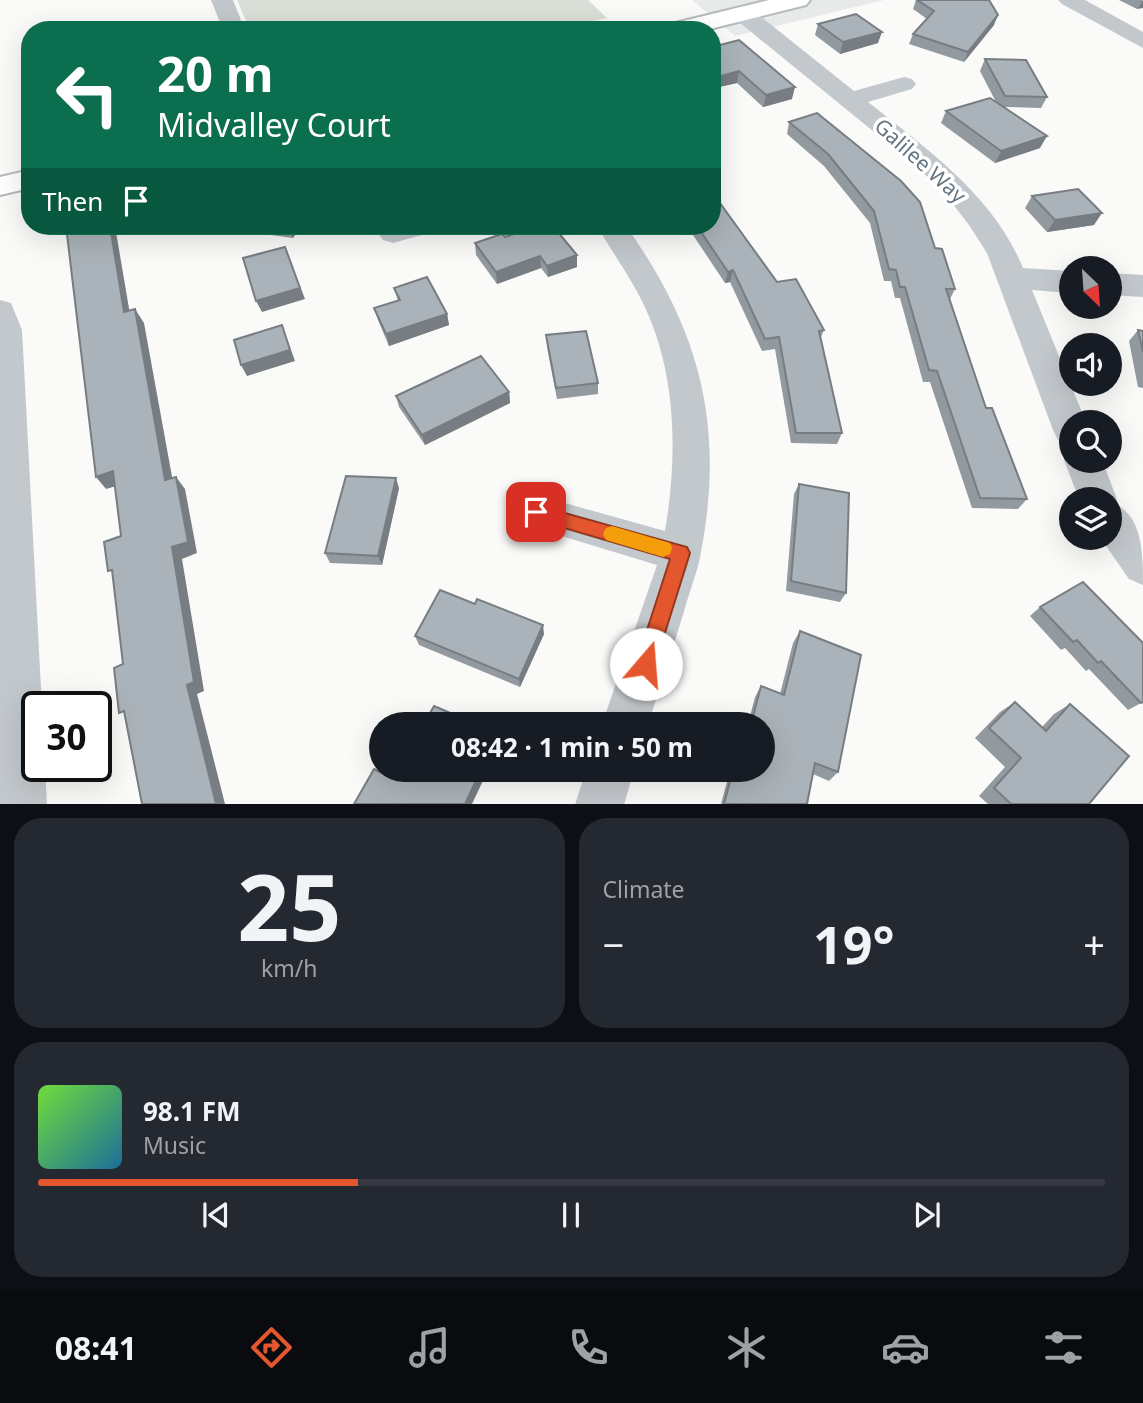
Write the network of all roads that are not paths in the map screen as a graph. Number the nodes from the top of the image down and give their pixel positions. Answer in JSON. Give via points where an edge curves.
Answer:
{"nodes":[{"id":1,"x":222,"y":0,"type":"edge"},
{"id":2,"x":798,"y":0,"type":"edge"},
{"id":3,"x":1069,"y":0,"type":"edge"},
{"id":4,"x":742,"y":13,"type":"junction"},
{"id":5,"x":230,"y":21,"type":"edge"},
{"id":6,"x":711,"y":21,"type":"edge"},
{"id":7,"x":1143,"y":41,"type":"edge"},
{"id":8,"x":904,"y":84,"type":"dead end"},
{"id":9,"x":850,"y":100,"type":"junction"},
{"id":10,"x":21,"y":181,"type":"edge"},
{"id":11,"x":0,"y":186,"type":"edge"},
{"id":12,"x":617,"y":235,"type":"edge"},
{"id":13,"x":1012,"y":278,"type":"junction"},
{"id":14,"x":1059,"y":281,"type":"edge"},
{"id":15,"x":1122,"y":285,"type":"edge"},
{"id":16,"x":1143,"y":286,"type":"edge"},
{"id":17,"x":0,"y":311,"type":"edge"},
{"id":18,"x":1063,"y":410,"type":"edge"},
{"id":19,"x":536,"y":512,"type":"dead end"},
{"id":20,"x":1122,"y":537,"type":"edge"},
{"id":21,"x":680,"y":553,"type":"junction"},
{"id":22,"x":1143,"y":566,"type":"edge"},
{"id":23,"x":629,"y":712,"type":"edge"},
{"id":24,"x":606,"y":782,"type":"edge"},
{"id":25,"x":23,"y":804,"type":"edge"},
{"id":26,"x":598,"y":804,"type":"edge"}],
"edges":[{"from":1,"to":5,"type":"street"},
{"from":2,"to":4,"type":"main road"},
{"from":3,"to":7,"type":"street"},
{"from":4,"to":6,"type":"main road"},
{"from":4,"to":9,"type":"street","name":"Galilee Way"},
{"from":8,"to":9,"type":"street"},
{"from":9,"to":13,"type":"street","name":"Galilee Way","via":[[956,188],[1002,252]]},
{"from":10,"to":11,"type":"main road"},
{"from":12,"to":21,"type":"street","via":[[655,293],[671,328],[687,386],[693,465]]},
{"from":13,"to":14,"type":"street"},
{"from":13,"to":18,"type":"street","name":"Galilee Way"},
{"from":15,"to":16,"type":"street"},
{"from":17,"to":25,"type":"street","via":[[6,330]]},
{"from":19,"to":21,"type":"street"},
{"from":20,"to":22,"type":"street"},
{"from":21,"to":23,"type":"street"},
{"from":24,"to":26,"type":"street"}]}
